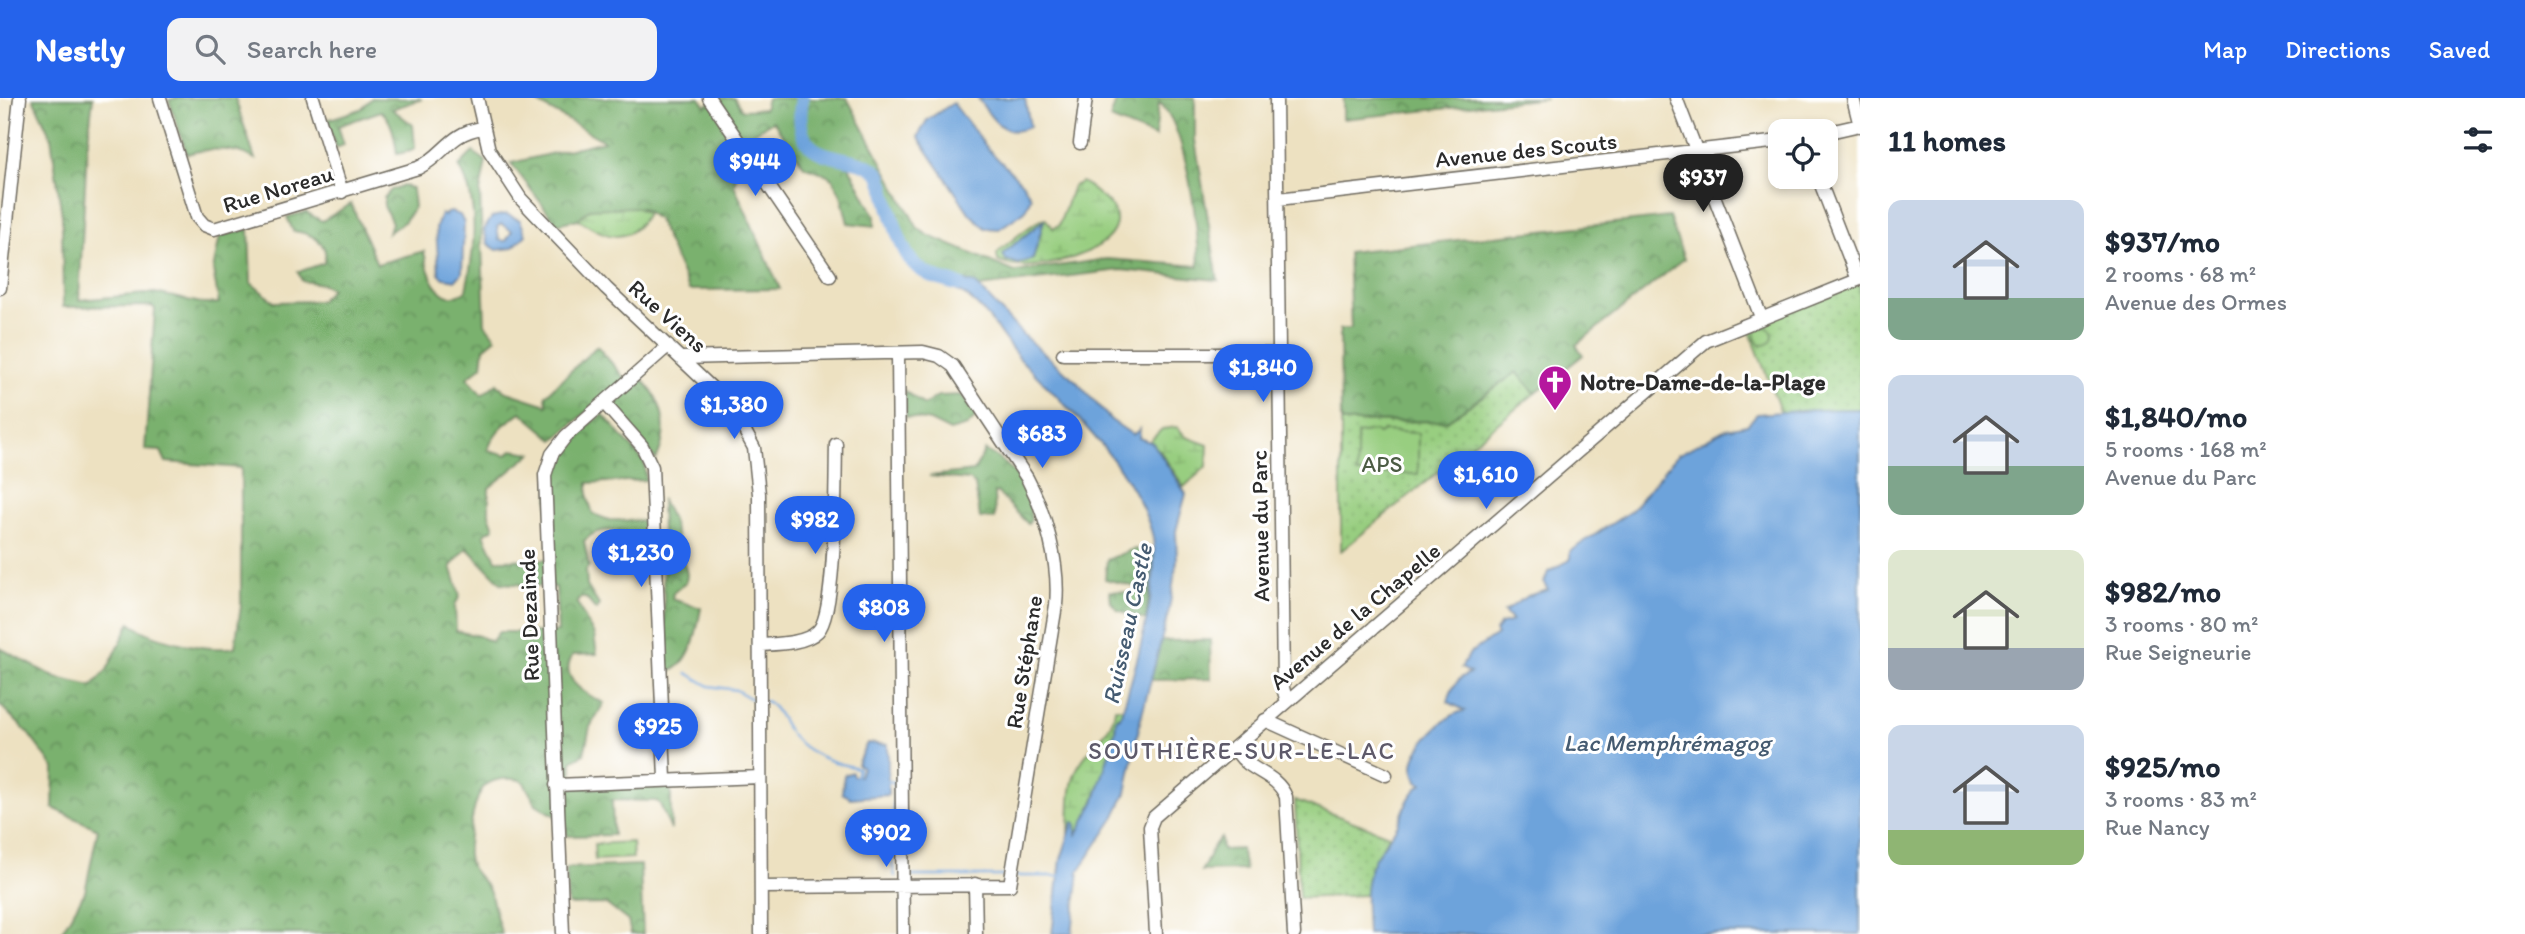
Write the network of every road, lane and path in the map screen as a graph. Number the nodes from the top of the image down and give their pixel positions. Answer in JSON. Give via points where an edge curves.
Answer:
{"nodes":[{"id":1,"x":20,"y":98,"type":"edge"},
{"id":2,"x":160,"y":98,"type":"edge"},
{"id":3,"x":313,"y":98,"type":"edge"},
{"id":4,"x":477,"y":98,"type":"edge"},
{"id":5,"x":709,"y":98,"type":"edge"},
{"id":6,"x":1086,"y":98,"type":"edge"},
{"id":7,"x":1276,"y":98,"type":"edge"},
{"id":8,"x":1676,"y":98,"type":"edge"},
{"id":9,"x":1853,"y":98,"type":"edge"},
{"id":10,"x":1860,"y":125,"type":"edge"},
{"id":11,"x":482,"y":128,"type":"junction"},
{"id":12,"x":1838,"y":130,"type":"edge"},
{"id":13,"x":1080,"y":143,"type":"dead end"},
{"id":14,"x":1768,"y":143,"type":"edge"},
{"id":15,"x":1697,"y":153,"type":"junction"},
{"id":16,"x":1823,"y":189,"type":"edge"},
{"id":17,"x":342,"y":192,"type":"junction"},
{"id":18,"x":1278,"y":200,"type":"junction"},
{"id":19,"x":830,"y":276,"type":"dead end"},
{"id":20,"x":1859,"y":280,"type":"edge"},
{"id":21,"x":0,"y":288,"type":"edge"},
{"id":22,"x":1762,"y":317,"type":"junction"},
{"id":23,"x":668,"y":346,"type":"junction"},
{"id":24,"x":898,"y":353,"type":"junction"},
{"id":25,"x":1063,"y":354,"type":"dead end"},
{"id":26,"x":1279,"y":355,"type":"junction"},
{"id":27,"x":683,"y":358,"type":"junction"},
{"id":28,"x":604,"y":403,"type":"junction"},
{"id":29,"x":836,"y":444,"type":"dead end"},
{"id":30,"x":760,"y":645,"type":"junction"},
{"id":31,"x":1287,"y":702,"type":"junction"},
{"id":32,"x":1265,"y":720,"type":"junction"},
{"id":33,"x":1235,"y":747,"type":"junction"},
{"id":34,"x":1386,"y":775,"type":"dead end"},
{"id":35,"x":760,"y":777,"type":"junction"},
{"id":36,"x":665,"y":779,"type":"junction"},
{"id":37,"x":556,"y":785,"type":"junction"},
{"id":38,"x":975,"y":884,"type":"junction"},
{"id":39,"x":902,"y":886,"type":"junction"},
{"id":40,"x":761,"y":887,"type":"junction"},
{"id":41,"x":563,"y":934,"type":"edge"},
{"id":42,"x":761,"y":934,"type":"edge"},
{"id":43,"x":903,"y":934,"type":"edge"},
{"id":44,"x":975,"y":934,"type":"edge"},
{"id":45,"x":1156,"y":934,"type":"edge"},
{"id":46,"x":1294,"y":934,"type":"edge"}],
"edges":[{"from":1,"to":21,"type":"street"},
{"from":2,"to":17,"type":"street","name":"Rue Noreau","via":[[195,212],[204,225],[220,229]]},
{"from":3,"to":17,"type":"street"},
{"from":4,"to":11,"type":"street","name":"Rue Viens"},
{"from":5,"to":19,"type":"street"},
{"from":6,"to":13,"type":"street"},
{"from":7,"to":18,"type":"street","name":"Avenue du Parc"},
{"from":8,"to":15,"type":"street"},
{"from":9,"to":10,"type":"street"},
{"from":10,"to":12,"type":"street"},
{"from":11,"to":17,"type":"street","name":"Rue Noreau","via":[[458,134],[418,169]]},
{"from":11,"to":23,"type":"street","name":"Rue Viens","via":[[500,170],[535,216]]},
{"from":14,"to":15,"type":"street","name":"Avenue des Scouts"},
{"from":15,"to":18,"type":"street","name":"Avenue des Scouts"},
{"from":15,"to":22,"type":"street"},
{"from":16,"to":20,"type":"street"},
{"from":18,"to":26,"type":"street","name":"Avenue du Parc"},
{"from":20,"to":22,"type":"street","name":"Avenue de la Chapelle"},
{"from":22,"to":31,"type":"street","name":"Avenue de la Chapelle","via":[[1706,341]]},
{"from":23,"to":27,"type":"street","name":"Rue Viens"},
{"from":23,"to":28,"type":"street","name":"Rue Dezainde"},
{"from":24,"to":27,"type":"street","name":"Rue Stéphane"},
{"from":24,"to":38,"type":"street","name":"Rue Stéphane","via":[[931,353],[958,373],[1027,478],[1053,558],[1056,604],[1010,885]]},
{"from":24,"to":39,"type":"street"},
{"from":25,"to":26,"type":"street"},
{"from":26,"to":31,"type":"street","name":"Avenue du Parc","via":[[1283,688]]},
{"from":27,"to":30,"type":"street","name":"Rue Viens","via":[[732,407],[754,448],[759,494]]},
{"from":28,"to":36,"type":"street","via":[[642,446],[652,467]]},
{"from":28,"to":37,"type":"street","name":"Rue Dezainde","via":[[561,442],[545,475]]},
{"from":29,"to":30,"type":"street","via":[[831,580],[823,622],[809,637]]},
{"from":30,"to":35,"type":"street","name":"Rue Viens"},
{"from":31,"to":32,"type":"street","name":"Avenue de la Chapelle"},
{"from":32,"to":33,"type":"street","name":"Avenue de la Chapelle"},
{"from":32,"to":34,"type":"street"},
{"from":33,"to":45,"type":"street","name":"Avenue de la Chapelle","via":[[1152,820]]},
{"from":33,"to":46,"type":"street","via":[[1242,760],[1274,779],[1286,797]]},
{"from":35,"to":36,"type":"street"},
{"from":35,"to":40,"type":"street","name":"Rue Viens"},
{"from":36,"to":37,"type":"street"},
{"from":37,"to":41,"type":"street","name":"Rue Dezainde"},
{"from":38,"to":39,"type":"street"},
{"from":38,"to":44,"type":"street"},
{"from":39,"to":40,"type":"street"},
{"from":39,"to":43,"type":"street"},
{"from":40,"to":42,"type":"street","name":"Rue Viens"}]}
